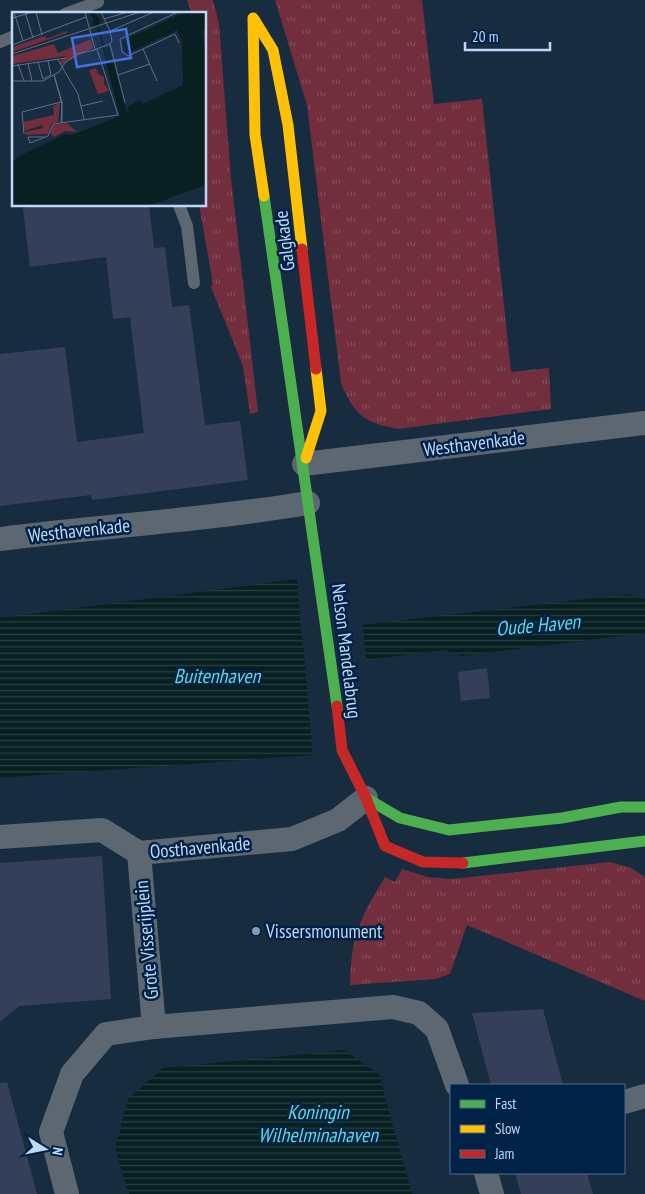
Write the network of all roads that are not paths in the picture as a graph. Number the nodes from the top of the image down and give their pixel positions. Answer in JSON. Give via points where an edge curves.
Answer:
{"nodes":[{"id":1,"x":100,"y":5,"type":"edge"},
{"id":2,"x":73,"y":12,"type":"edge"},
{"id":3,"x":12,"y":37,"type":"edge"},
{"id":4,"x":0,"y":42,"type":"edge"},
{"id":5,"x":179,"y":206,"type":"edge"},
{"id":6,"x":194,"y":283,"type":"dead end"},
{"id":7,"x":645,"y":423,"type":"edge"},
{"id":8,"x":304,"y":464,"type":"junction"},
{"id":9,"x":308,"y":503,"type":"junction"},
{"id":10,"x":0,"y":539,"type":"edge"},
{"id":11,"x":366,"y":798,"type":"junction"},
{"id":12,"x":645,"y":807,"type":"edge"},
{"id":13,"x":0,"y":838,"type":"edge"},
{"id":14,"x":645,"y":841,"type":"edge"},
{"id":15,"x":139,"y":853,"type":"junction"},
{"id":16,"x":154,"y":1027,"type":"junction"},
{"id":17,"x":457,"y":1084,"type":"edge"},
{"id":18,"x":645,"y":1096,"type":"edge"},
{"id":19,"x":625,"y":1102,"type":"edge"},
{"id":20,"x":486,"y":1174,"type":"edge"},
{"id":21,"x":67,"y":1194,"type":"edge"},
{"id":22,"x":492,"y":1194,"type":"edge"}],
"edges":[{"from":1,"to":2,"type":"lane"},
{"from":3,"to":4,"type":"lane"},
{"from":5,"to":6,"type":"lane","via":[[187,226]]},
{"from":7,"to":8,"type":"street","name":"Westhavenkade"},
{"from":8,"to":8,"type":"main road","name":"Galgkade","via":[[321,411],[288,125],[273,50],[252,13],[254,135]]},
{"from":8,"to":9,"type":"main road","name":"Galgkade"},
{"from":9,"to":10,"type":"street","name":"Westhavenkade","via":[[163,523]]},
{"from":9,"to":11,"type":"main road","name":"Nelson Mandelabrug","via":[[333,666],[342,750]]},
{"from":11,"to":12,"type":"main road","via":[[400,818],[448,830],[552,819],[621,807]]},
{"from":11,"to":14,"type":"main road","via":[[385,846],[423,862],[452,864]]},
{"from":11,"to":15,"type":"street","name":"Oosthavenkade","via":[[338,820],[292,839]]},
{"from":13,"to":15,"type":"street","name":"Oosthavenkade","via":[[102,830]]},
{"from":15,"to":16,"type":"street","name":"Grote Visserijplein"},
{"from":16,"to":17,"type":"street","via":[[393,1007],[419,1013],[437,1029]]},
{"from":16,"to":21,"type":"street","via":[[106,1034],[72,1074],[51,1132]]},
{"from":18,"to":19,"type":"street"},
{"from":20,"to":22,"type":"street"}]}
